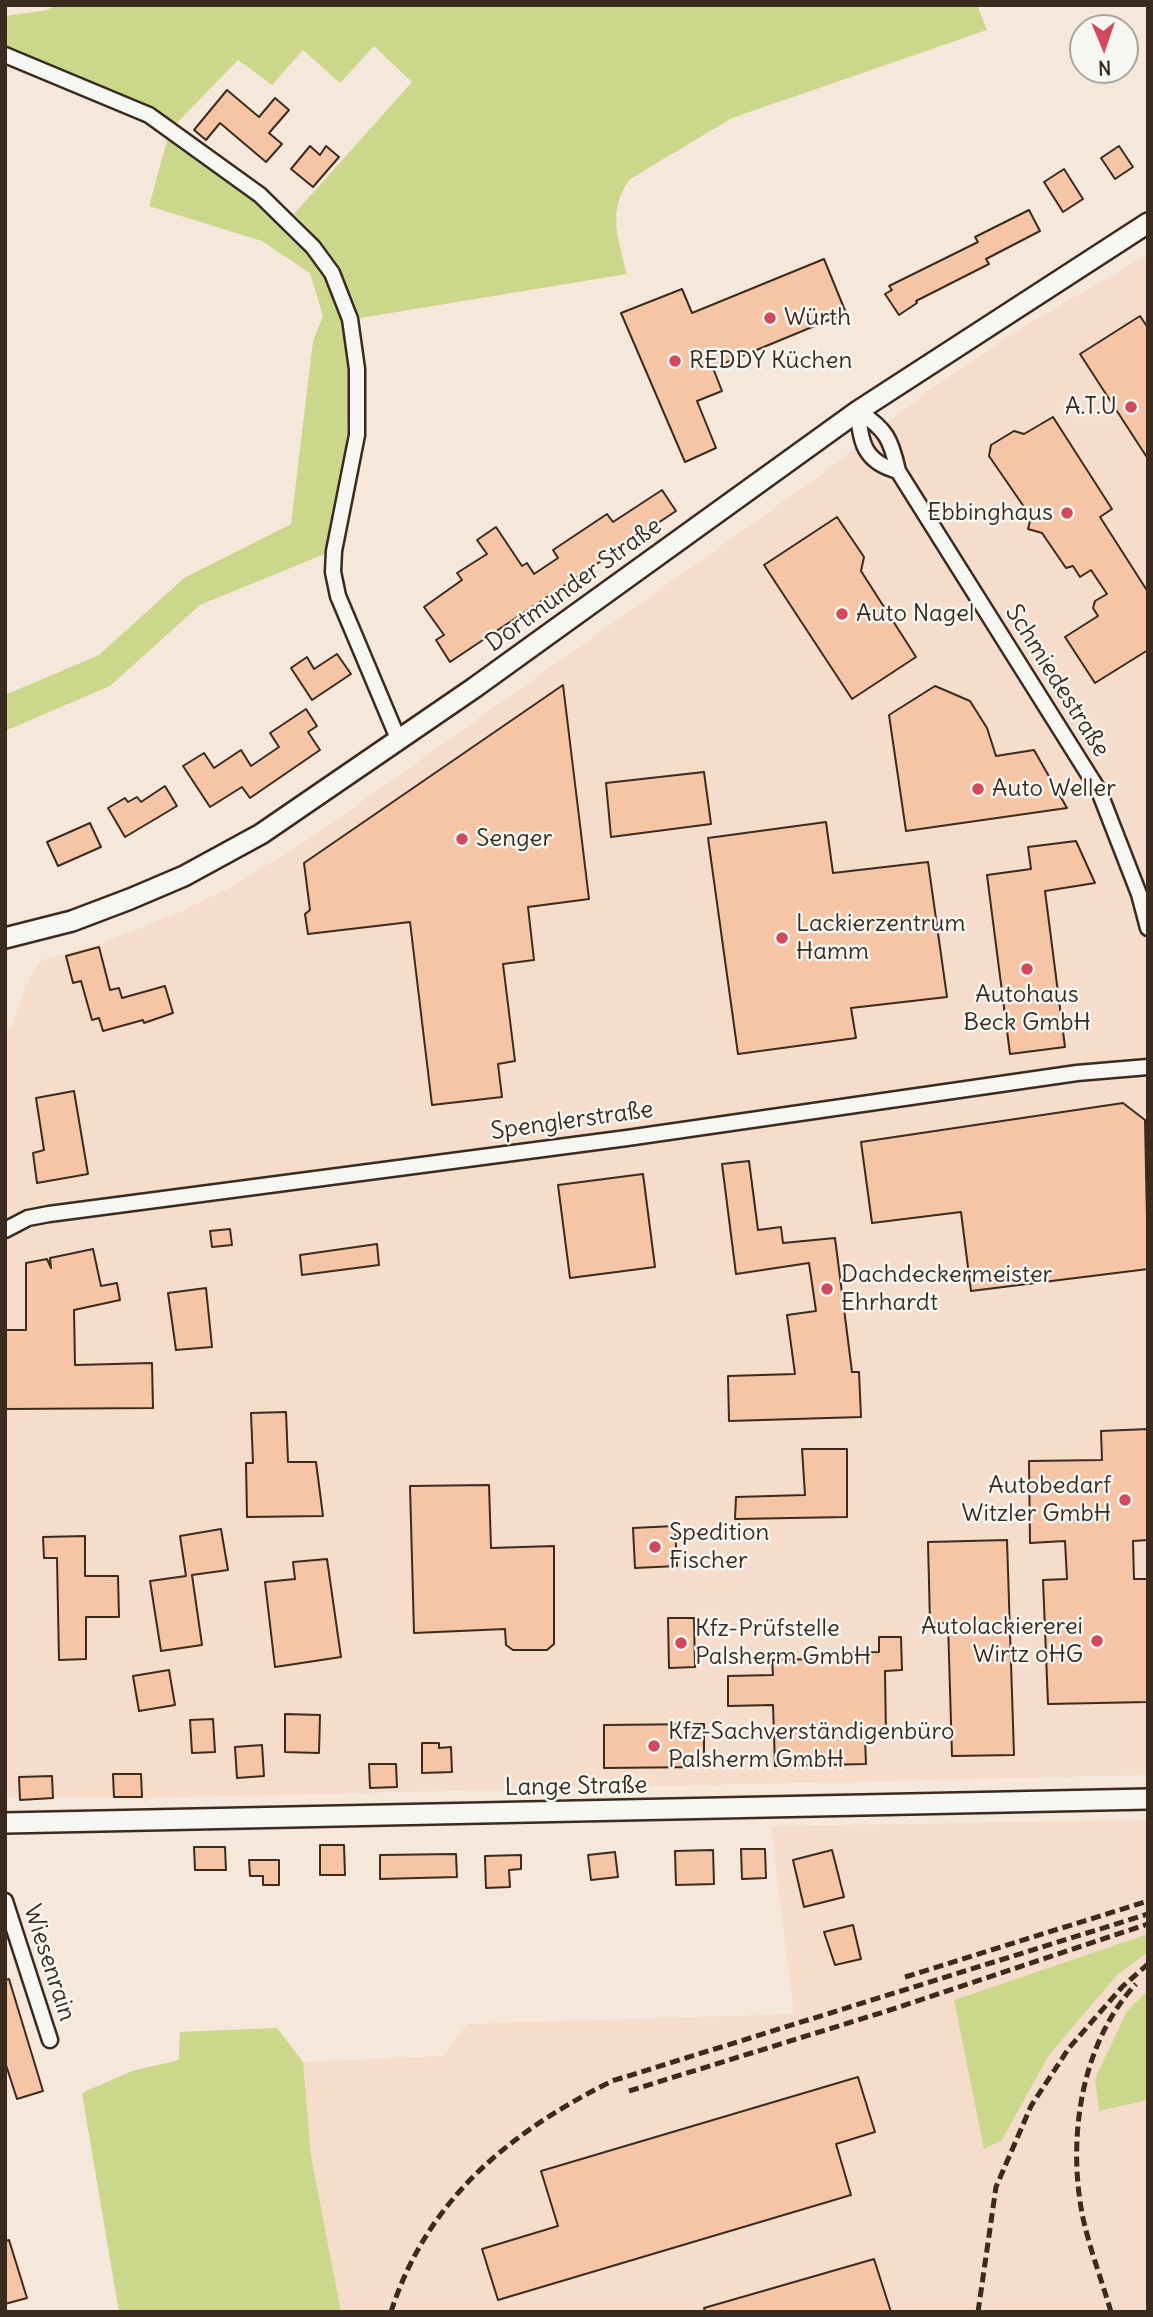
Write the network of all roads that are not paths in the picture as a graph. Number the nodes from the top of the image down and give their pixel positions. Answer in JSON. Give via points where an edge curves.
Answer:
{"nodes":[{"id":1,"x":5,"y":55,"type":"edge"},
{"id":2,"x":1148,"y":223,"type":"edge"},
{"id":3,"x":858,"y":411,"type":"junction"},
{"id":4,"x":898,"y":471,"type":"junction"},
{"id":5,"x":399,"y":741,"type":"junction"},
{"id":6,"x":1148,"y":928,"type":"edge"},
{"id":7,"x":5,"y":938,"type":"edge"},
{"id":8,"x":1148,"y":1067,"type":"edge"},
{"id":9,"x":5,"y":1230,"type":"edge"},
{"id":10,"x":1148,"y":1800,"type":"edge"},
{"id":11,"x":5,"y":1823,"type":"edge"},
{"id":12,"x":5,"y":1900,"type":"edge"},
{"id":13,"x":50,"y":2040,"type":"dead end"}],
"edges":[{"from":1,"to":5,"type":"street","via":[[149,115],[288,221],[332,273],[354,340],[357,435],[333,572],[338,596]]},
{"from":2,"to":3,"type":"main road","name":"Dortmunder Straße"},
{"from":3,"to":4,"type":"street","name":"Schmiedestraße","via":[[879,425],[892,444]]},
{"from":3,"to":4,"type":"street","name":"Schmiedestraße","via":[[860,439],[871,456],[882,467]]},
{"from":3,"to":5,"type":"main road","name":"Dortmunder Straße"},
{"from":4,"to":6,"type":"street","name":"Schmiedestraße","via":[[1099,791]]},
{"from":5,"to":7,"type":"main road","name":"Dortmunder Straße","via":[[261,834],[184,876],[72,922]]},
{"from":8,"to":9,"type":"street","name":"Spenglerstraße","via":[[49,1214]]},
{"from":10,"to":11,"type":"main road","name":"Lange Straße"},
{"from":12,"to":13,"type":"street","name":"Wiesenrain"}]}
